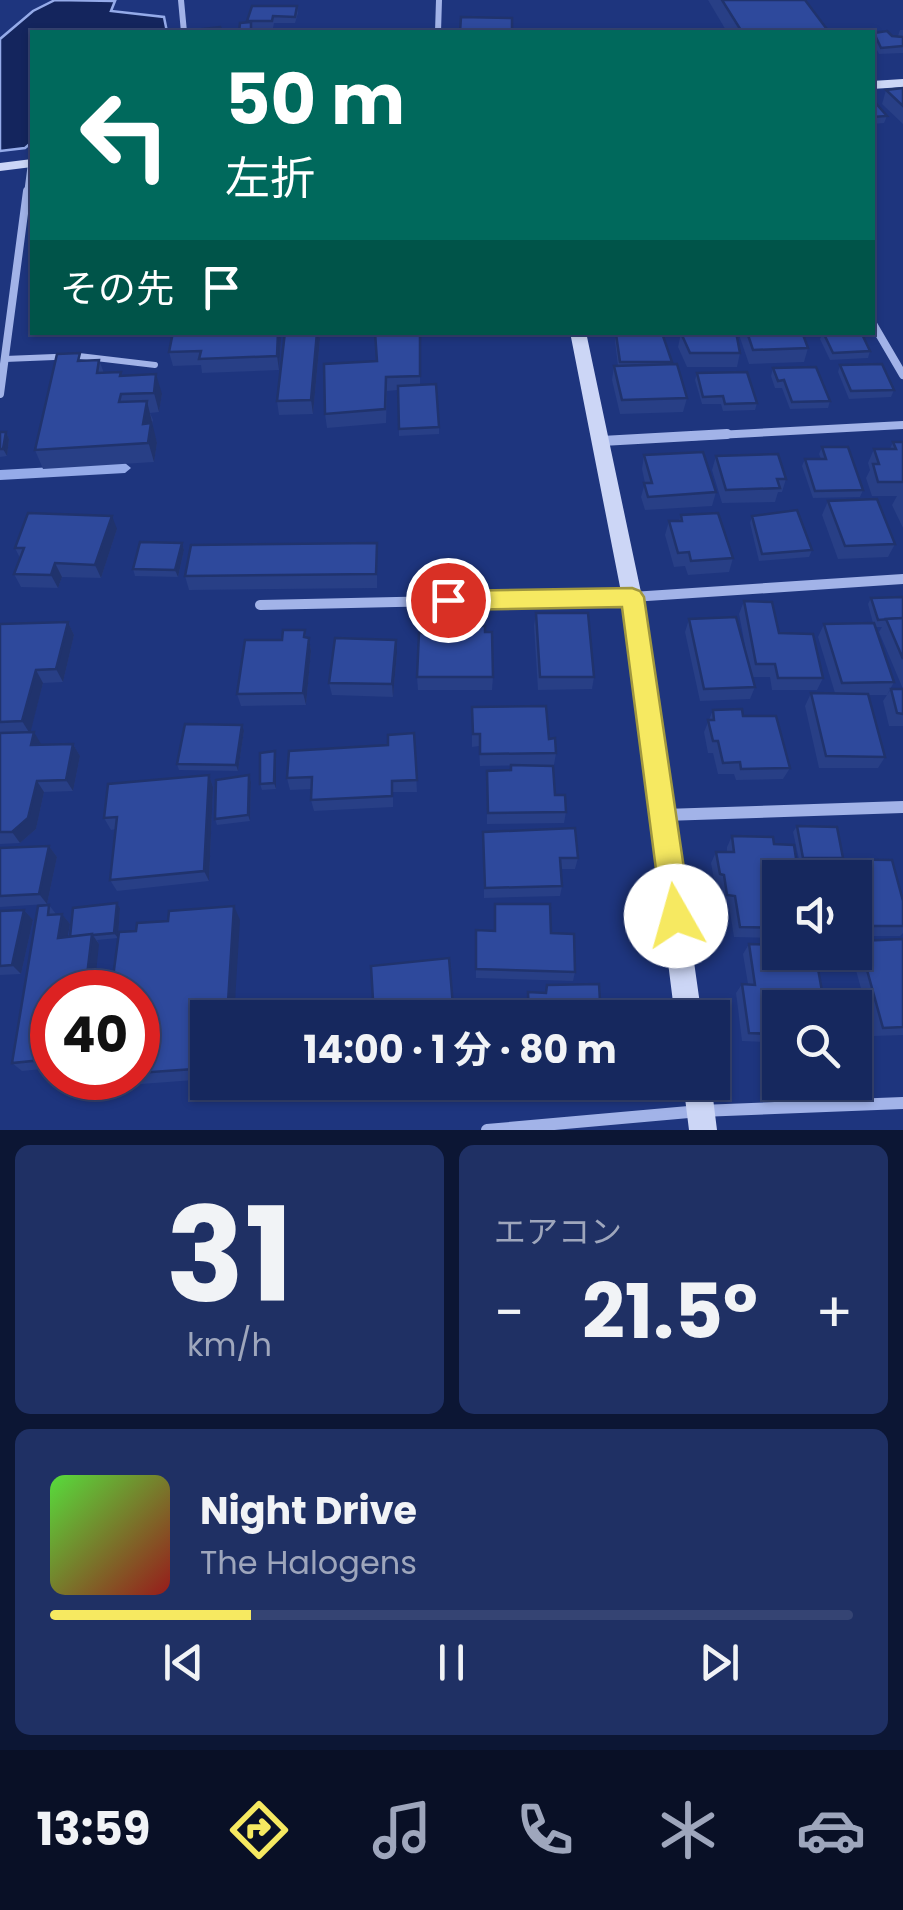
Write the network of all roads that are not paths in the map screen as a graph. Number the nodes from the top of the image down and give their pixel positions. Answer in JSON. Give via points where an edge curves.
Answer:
{"nodes":[{"id":1,"x":181,"y":0,"type":"edge"},
{"id":2,"x":439,"y":0,"type":"edge"},
{"id":3,"x":184,"y":30,"type":"edge"},
{"id":4,"x":438,"y":30,"type":"edge"},
{"id":5,"x":903,"y":83,"type":"edge"},
{"id":6,"x":875,"y":85,"type":"edge"},
{"id":7,"x":30,"y":163,"type":"edge"},
{"id":8,"x":0,"y":167,"type":"edge"},
{"id":9,"x":30,"y":177,"type":"edge"},
{"id":10,"x":875,"y":327,"type":"edge"},
{"id":11,"x":579,"y":335,"type":"edge"},
{"id":12,"x":4,"y":354,"type":"edge"},
{"id":13,"x":155,"y":364,"type":"dead end"},
{"id":14,"x":903,"y":375,"type":"edge"},
{"id":15,"x":0,"y":394,"type":"edge"},
{"id":16,"x":903,"y":425,"type":"edge"},
{"id":17,"x":602,"y":441,"type":"junction"},
{"id":18,"x":903,"y":580,"type":"edge"},
{"id":19,"x":632,"y":597,"type":"junction"},
{"id":20,"x":260,"y":605,"type":"dead end"},
{"id":21,"x":903,"y":807,"type":"edge"},
{"id":22,"x":664,"y":815,"type":"junction"},
{"id":23,"x":687,"y":1000,"type":"edge"},
{"id":24,"x":903,"y":1102,"type":"edge"},
{"id":25,"x":700,"y":1108,"type":"edge"},
{"id":26,"x":487,"y":1130,"type":"edge"}],
"edges":[{"from":1,"to":3,"type":"street"},
{"from":2,"to":4,"type":"street"},
{"from":5,"to":6,"type":"street"},
{"from":7,"to":8,"type":"street"},
{"from":9,"to":12,"type":"street"},
{"from":10,"to":14,"type":"street"},
{"from":11,"to":17,"type":"street"},
{"from":12,"to":13,"type":"lane"},
{"from":12,"to":15,"type":"street"},
{"from":16,"to":17,"type":"street"},
{"from":17,"to":19,"type":"street"},
{"from":18,"to":19,"type":"street"},
{"from":19,"to":20,"type":"street"},
{"from":19,"to":22,"type":"street"},
{"from":21,"to":22,"type":"street"},
{"from":22,"to":23,"type":"street"},
{"from":24,"to":25,"type":"street"},
{"from":25,"to":26,"type":"street"}]}
